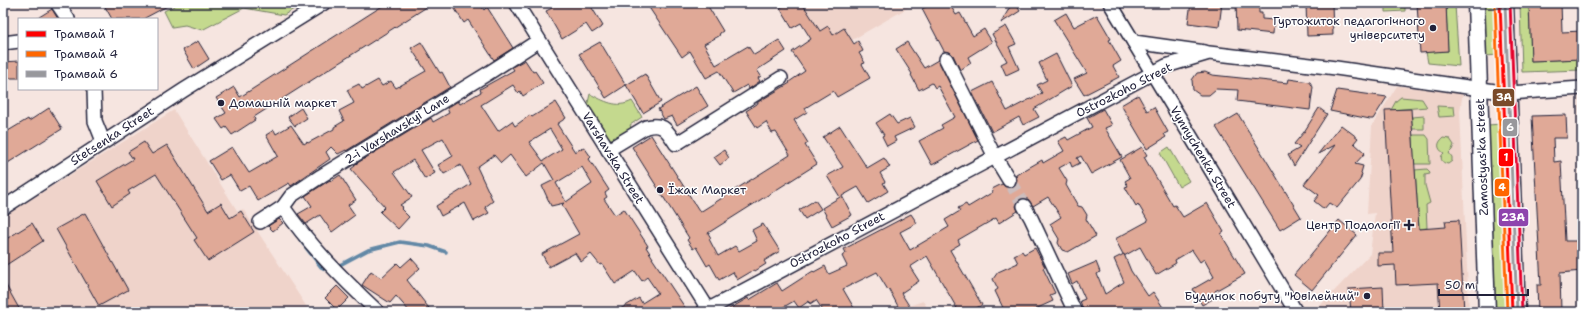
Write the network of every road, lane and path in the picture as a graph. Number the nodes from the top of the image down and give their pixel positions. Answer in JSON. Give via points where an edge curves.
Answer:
{"nodes":[{"id":1,"x":57,"y":3,"type":"edge"},
{"id":2,"x":324,"y":3,"type":"edge"},
{"id":3,"x":516,"y":3,"type":"edge"},
{"id":4,"x":1110,"y":3,"type":"edge"},
{"id":5,"x":1476,"y":3,"type":"edge"},
{"id":6,"x":1505,"y":3,"type":"edge"},
{"id":7,"x":67,"y":18,"type":"edge"},
{"id":8,"x":538,"y":40,"type":"junction"},
{"id":9,"x":18,"y":41,"type":"edge"},
{"id":10,"x":1134,"y":42,"type":"junction"},
{"id":11,"x":3,"y":43,"type":"edge"},
{"id":12,"x":1209,"y":53,"type":"junction"},
{"id":13,"x":946,"y":59,"type":"dead end"},
{"id":14,"x":1153,"y":74,"type":"junction"},
{"id":15,"x":782,"y":78,"type":"dead end"},
{"id":16,"x":1479,"y":88,"type":"junction"},
{"id":17,"x":1582,"y":88,"type":"edge"},
{"id":18,"x":94,"y":90,"type":"edge"},
{"id":19,"x":1509,"y":93,"type":"junction"},
{"id":20,"x":103,"y":141,"type":"junction"},
{"id":21,"x":608,"y":150,"type":"junction"},
{"id":22,"x":995,"y":157,"type":"junction"},
{"id":23,"x":1008,"y":180,"type":"tunnel mouth"},
{"id":24,"x":1024,"y":206,"type":"tunnel mouth"},
{"id":25,"x":284,"y":207,"type":"junction"},
{"id":26,"x":3,"y":208,"type":"edge"},
{"id":27,"x":260,"y":222,"type":"dead end"},
{"id":28,"x":376,"y":310,"type":"dead end"},
{"id":29,"x":709,"y":310,"type":"edge"},
{"id":30,"x":1075,"y":312,"type":"edge"},
{"id":31,"x":1296,"y":312,"type":"edge"},
{"id":32,"x":1487,"y":312,"type":"edge"},
{"id":33,"x":1517,"y":312,"type":"edge"}],
"edges":[{"from":1,"to":7,"type":"street"},
{"from":2,"to":20,"type":"street","name":"Stetsenka Street"},
{"from":3,"to":8,"type":"street","name":"Varshavska Street"},
{"from":4,"to":10,"type":"street","name":"Vynnychenka Street"},
{"from":5,"to":16,"type":"main road","name":"Zamostyas'ka street"},
{"from":6,"to":19,"type":"main road"},
{"from":8,"to":21,"type":"street","name":"Varshavska Street"},
{"from":8,"to":25,"type":"street","name":"2-i Varshavskyi Lane","via":[[321,176],[291,196]]},
{"from":9,"to":11,"type":"street"},
{"from":10,"to":12,"type":"street"},
{"from":10,"to":14,"type":"street","name":"Vynnychenka Street"},
{"from":12,"to":14,"type":"street","name":"Ostrozkoho Street","via":[[1166,66]]},
{"from":12,"to":16,"type":"street","name":"Ostrozkoho Street"},
{"from":13,"to":22,"type":"street"},
{"from":14,"to":22,"type":"street","name":"Ostrozkoho Street"},
{"from":14,"to":31,"type":"street","name":"Vynnychenka Street"},
{"from":15,"to":21,"type":"street","via":[[676,144],[666,129],[660,125],[653,125]]},
{"from":16,"to":19,"type":"street","name":"Ostrozkoho Street"},
{"from":16,"to":32,"type":"main road","name":"Zamostyas'ka street"},
{"from":17,"to":19,"type":"street","name":"Ostrozkoho Street"},
{"from":18,"to":20,"type":"street","via":[[95,121]]},
{"from":19,"to":33,"type":"main road"},
{"from":20,"to":26,"type":"street","name":"Stetsenka Street"},
{"from":21,"to":29,"type":"street","name":"Varshavska Street"},
{"from":22,"to":23,"type":"street"},
{"from":22,"to":29,"type":"street","name":"Ostrozkoho Street"},
{"from":24,"to":30,"type":"street"},
{"from":25,"to":27,"type":"street","name":"2-i Varshavskyi Lane"},
{"from":25,"to":28,"type":"street","via":[[300,232],[332,268]]}]}
